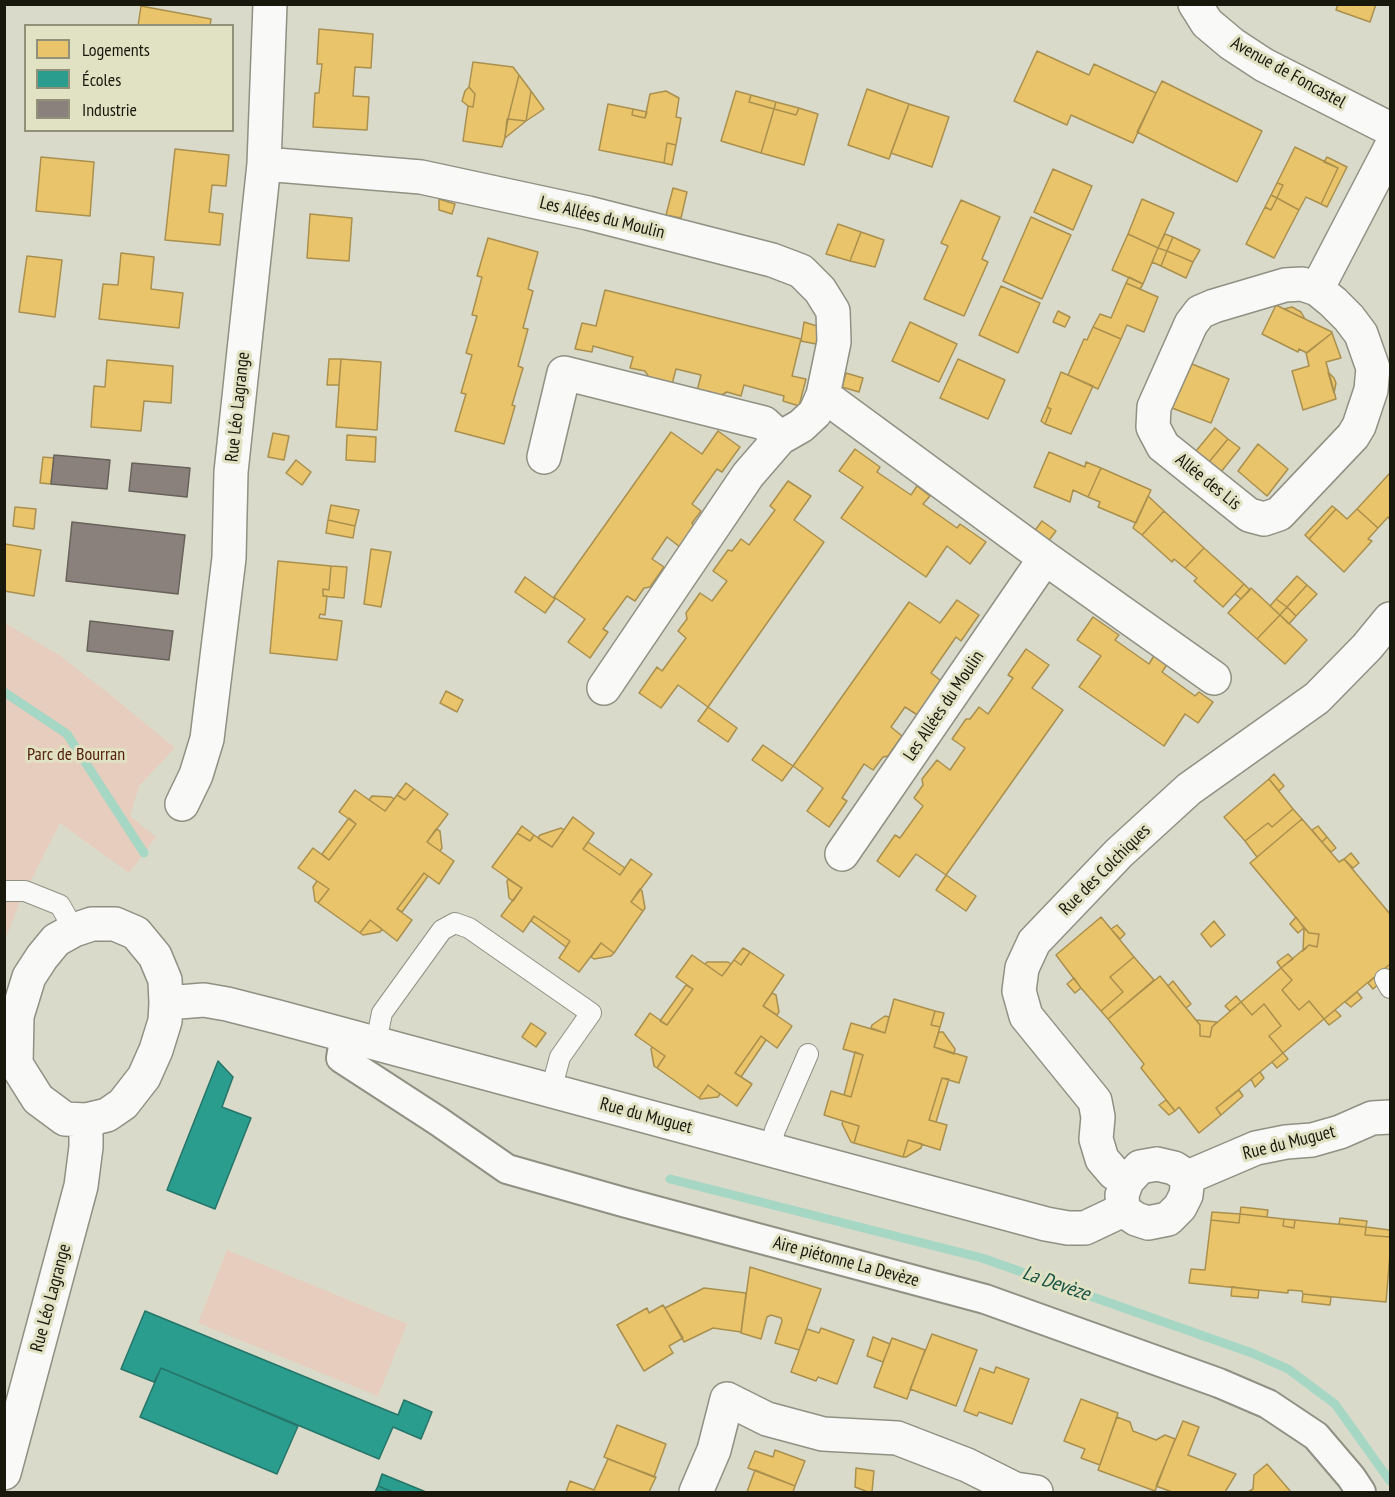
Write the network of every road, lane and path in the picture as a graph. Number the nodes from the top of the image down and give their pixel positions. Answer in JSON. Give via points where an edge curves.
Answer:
{"nodes":[{"id":1,"x":270,"y":4,"type":"edge"},
{"id":2,"x":1196,"y":4,"type":"edge"},
{"id":3,"x":1390,"y":129,"type":"edge"},
{"id":4,"x":1390,"y":149,"type":"edge"},
{"id":5,"x":264,"y":164,"type":"junction"},
{"id":6,"x":1317,"y":289,"type":"junction"},
{"id":7,"x":823,"y":395,"type":"junction"},
{"id":8,"x":780,"y":438,"type":"junction"},
{"id":9,"x":544,"y":458,"type":"dead end"},
{"id":10,"x":1045,"y":558,"type":"junction"},
{"id":11,"x":1390,"y":619,"type":"edge"},
{"id":12,"x":1214,"y":678,"type":"dead end"},
{"id":13,"x":604,"y":688,"type":"dead end"},
{"id":14,"x":182,"y":804,"type":"dead end"},
{"id":15,"x":842,"y":854,"type":"dead end"},
{"id":16,"x":4,"y":891,"type":"edge"},
{"id":17,"x":74,"y":930,"type":"junction"},
{"id":18,"x":166,"y":1003,"type":"junction"},
{"id":19,"x":360,"y":1038,"type":"junction"},
{"id":20,"x":808,"y":1054,"type":"dead end"},
{"id":21,"x":10,"y":1066,"type":"edge"},
{"id":22,"x":551,"y":1090,"type":"junction"},
{"id":23,"x":1390,"y":1117,"type":"edge"},
{"id":24,"x":86,"y":1120,"type":"junction"},
{"id":25,"x":770,"y":1149,"type":"junction"},
{"id":26,"x":1188,"y":1177,"type":"junction"},
{"id":27,"x":1125,"y":1195,"type":"junction"},
{"id":28,"x":4,"y":1473,"type":"edge"},
{"id":29,"x":1022,"y":1491,"type":"edge"},
{"id":30,"x":696,"y":1492,"type":"edge"},
{"id":31,"x":1360,"y":1492,"type":"edge"}],
"edges":[{"from":1,"to":5,"type":"street","name":"Rue Léo Lagrange"},
{"from":2,"to":3,"type":"street","name":"Avenue de Foncastel","via":[[1207,23],[1264,65]]},
{"from":4,"to":6,"type":"street"},
{"from":5,"to":7,"type":"street","name":"Les Allées du Moulin","via":[[421,177],[588,213],[801,271],[833,311],[834,342]]},
{"from":5,"to":14,"type":"street","name":"Rue Léo Lagrange","via":[[231,471],[230,558],[207,739]]},
{"from":6,"to":6,"type":"street","name":"Allée des Lis","via":[[1361,334],[1373,368],[1371,390],[1353,436],[1279,514],[1264,519],[1249,516],[1163,446],[1153,427],[1154,407],[1200,312],[1285,285],[1302,284]]},
{"from":7,"to":8,"type":"street","name":"Les Allées du Moulin","via":[[815,413]]},
{"from":7,"to":10,"type":"street"},
{"from":8,"to":9,"type":"street","via":[[764,423],[564,373]]},
{"from":8,"to":13,"type":"street","name":"Les Allées du Moulin","via":[[748,475]]},
{"from":10,"to":12,"type":"street"},
{"from":10,"to":15,"type":"street","name":"Les Allées du Moulin"},
{"from":11,"to":27,"type":"street","name":"Rue des Colchiques","via":[[1317,698],[1189,789],[1119,853],[1035,942],[1022,968],[1019,991],[1026,1016],[1095,1101],[1096,1139],[1102,1159]]},
{"from":16,"to":17,"type":"lane","via":[[25,891],[60,905]]},
{"from":17,"to":18,"type":"street","via":[[92,924],[115,924],[136,933],[155,956],[165,980]]},
{"from":17,"to":21,"type":"street","via":[[56,940],[29,977],[17,1016]]},
{"from":18,"to":19,"type":"street","name":"Rue du Muguet","via":[[204,1000],[227,1004]]},
{"from":18,"to":24,"type":"street","via":[[165,1021],[144,1077],[123,1104],[107,1115]]},
{"from":19,"to":22,"type":"street","name":"Rue du Muguet"},
{"from":19,"to":22,"type":"lane","via":[[442,930],[455,923],[470,928],[591,1013],[560,1057]]},
{"from":19,"to":31,"type":"street","name":"Aire piétonne La Devèze","via":[[341,1058],[507,1169],[985,1299],[1219,1383],[1268,1404],[1316,1436]]},
{"from":20,"to":25,"type":"lane"},
{"from":21,"to":24,"type":"street","via":[[38,1099],[65,1119]]},
{"from":22,"to":25,"type":"street","name":"Rue du Muguet"},
{"from":23,"to":26,"type":"street","name":"Rue du Muguet","via":[[1372,1118],[1312,1140],[1256,1148]]},
{"from":24,"to":28,"type":"street","name":"Rue Léo Lagrange","via":[[81,1186]]},
{"from":25,"to":27,"type":"street","name":"Rue du Muguet","via":[[1068,1228],[1085,1228]]},
{"from":26,"to":27,"type":"street","name":"Rue du Muguet","via":[[1174,1167],[1140,1167]]},
{"from":26,"to":27,"type":"street","via":[[1186,1195],[1168,1219],[1148,1223],[1136,1219]]},
{"from":29,"to":30,"type":"street","via":[[897,1438],[823,1434],[767,1419],[727,1399],[714,1450]]}]}
